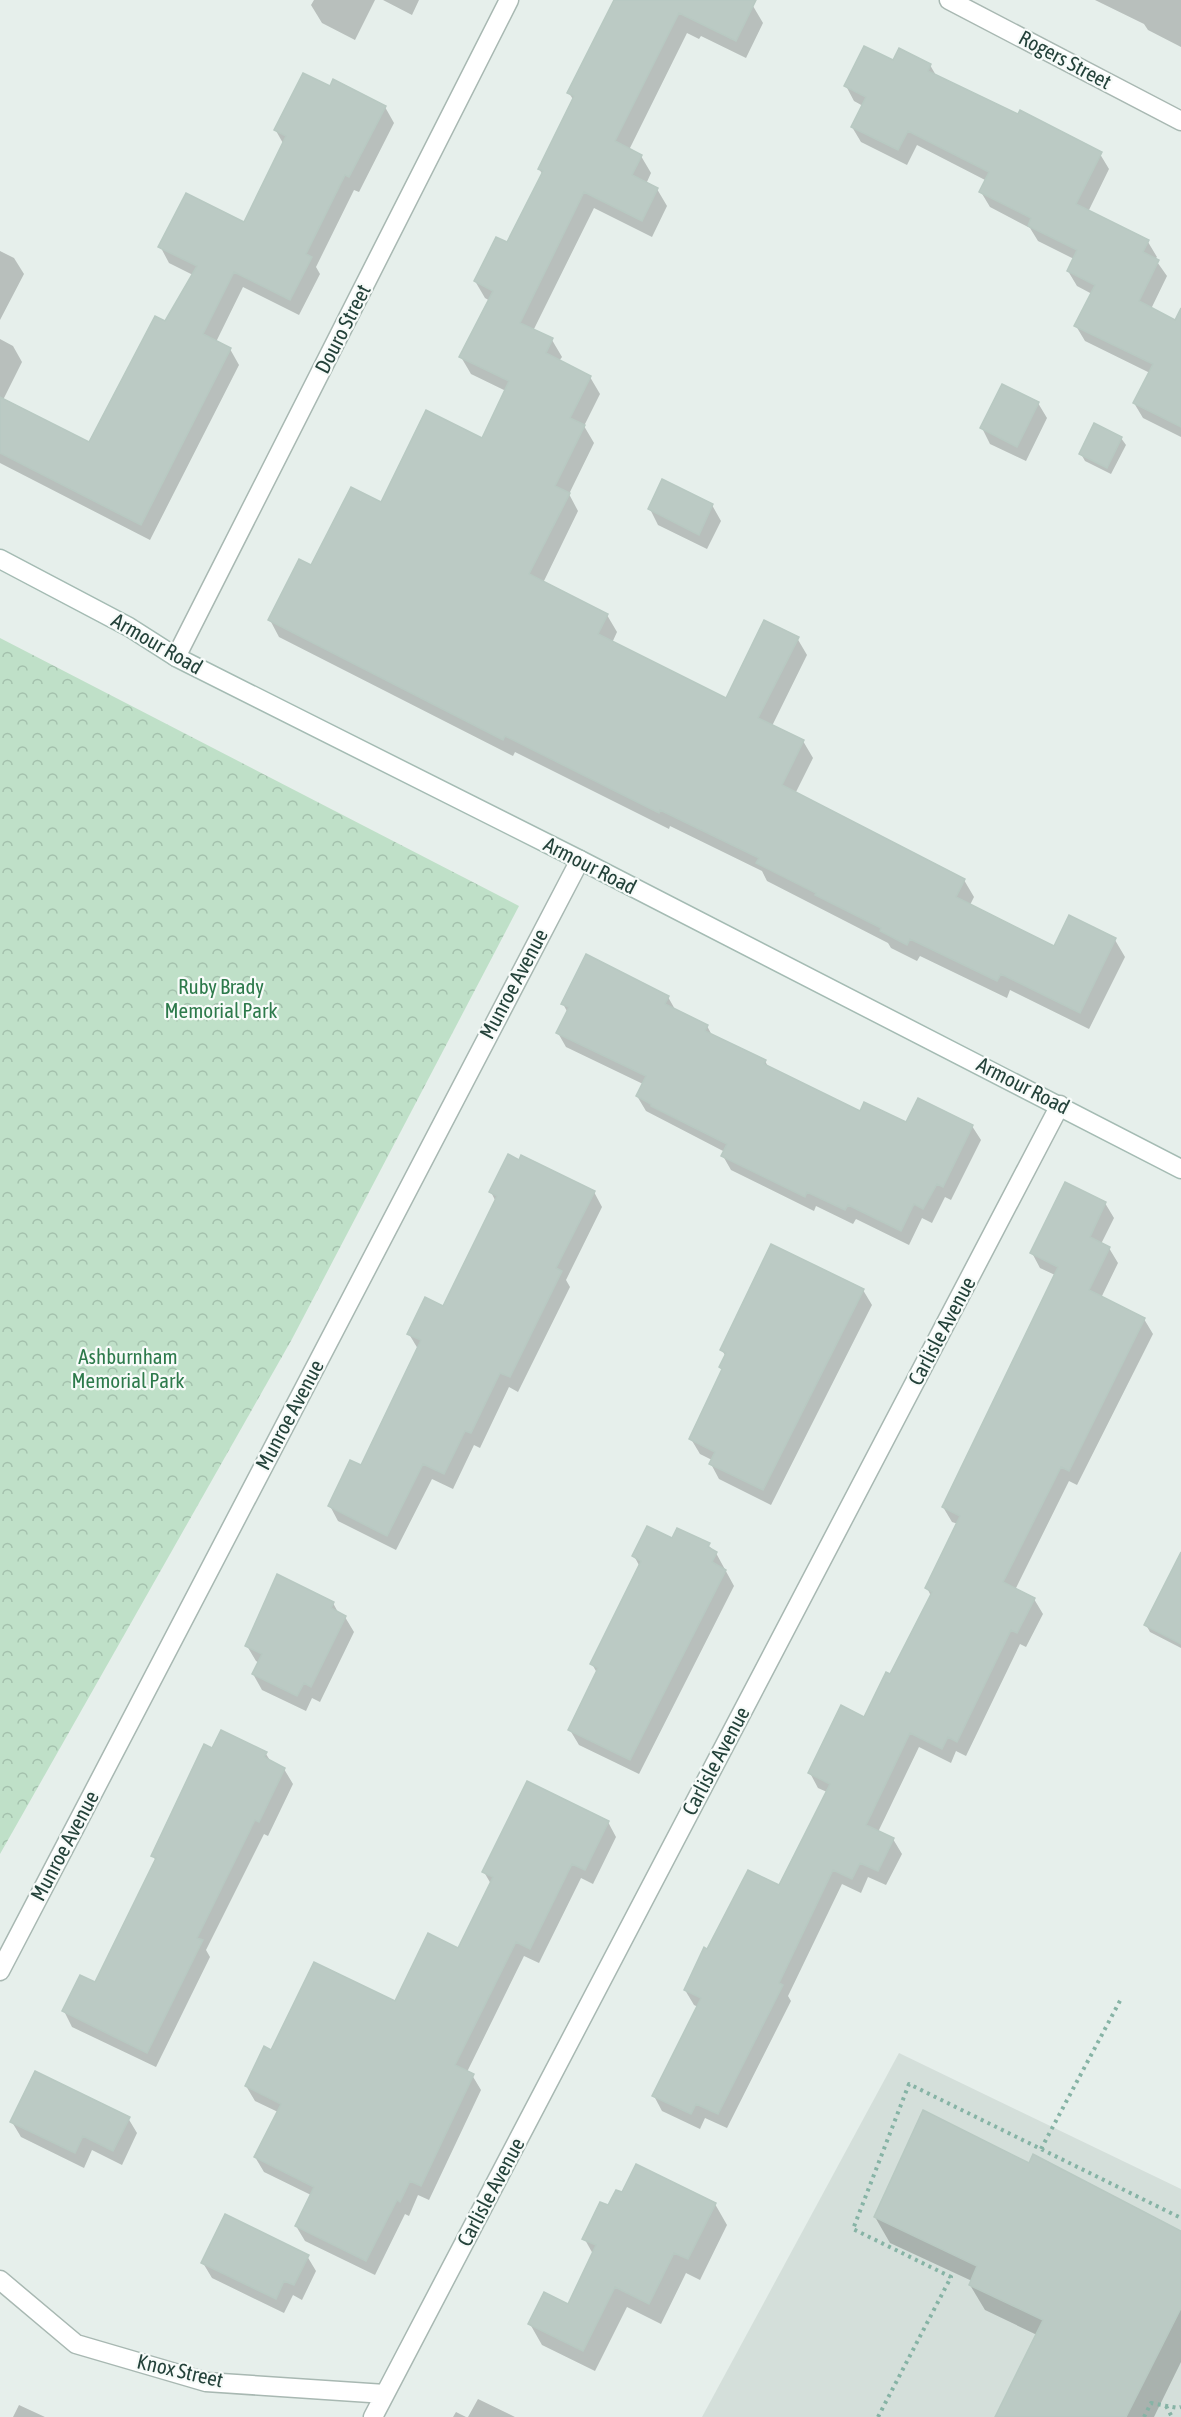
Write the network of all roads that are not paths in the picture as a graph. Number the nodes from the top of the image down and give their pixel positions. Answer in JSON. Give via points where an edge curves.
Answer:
{"nodes":[{"id":1,"x":509,"y":0,"type":"edge"},
{"id":2,"x":949,"y":0,"type":"edge"},
{"id":3,"x":1181,"y":121,"type":"edge"},
{"id":4,"x":0,"y":560,"type":"edge"},
{"id":5,"x":176,"y":657,"type":"junction"},
{"id":6,"x":580,"y":860,"type":"junction"},
{"id":7,"x":1060,"y":1106,"type":"junction"},
{"id":8,"x":1181,"y":1169,"type":"edge"},
{"id":9,"x":0,"y":1971,"type":"edge"},
{"id":10,"x":0,"y":2280,"type":"edge"},
{"id":11,"x":385,"y":2394,"type":"junction"},
{"id":12,"x":373,"y":2417,"type":"edge"}],
"edges":[{"from":1,"to":5,"type":"street","name":"Douro Street"},
{"from":2,"to":3,"type":"street","name":"Rogers Street"},
{"from":4,"to":5,"type":"street","name":"Armour Road","via":[[129,627]]},
{"from":5,"to":6,"type":"street","name":"Armour Road"},
{"from":6,"to":7,"type":"street","name":"Armour Road"},
{"from":6,"to":9,"type":"street","name":"Munroe Avenue"},
{"from":7,"to":8,"type":"street","name":"Armour Road"},
{"from":7,"to":11,"type":"street","name":"Carlisle Avenue"},
{"from":10,"to":11,"type":"street","name":"Knox Street","via":[[76,2344],[206,2382]]},
{"from":11,"to":12,"type":"street","name":"Carlisle Avenue"}]}
